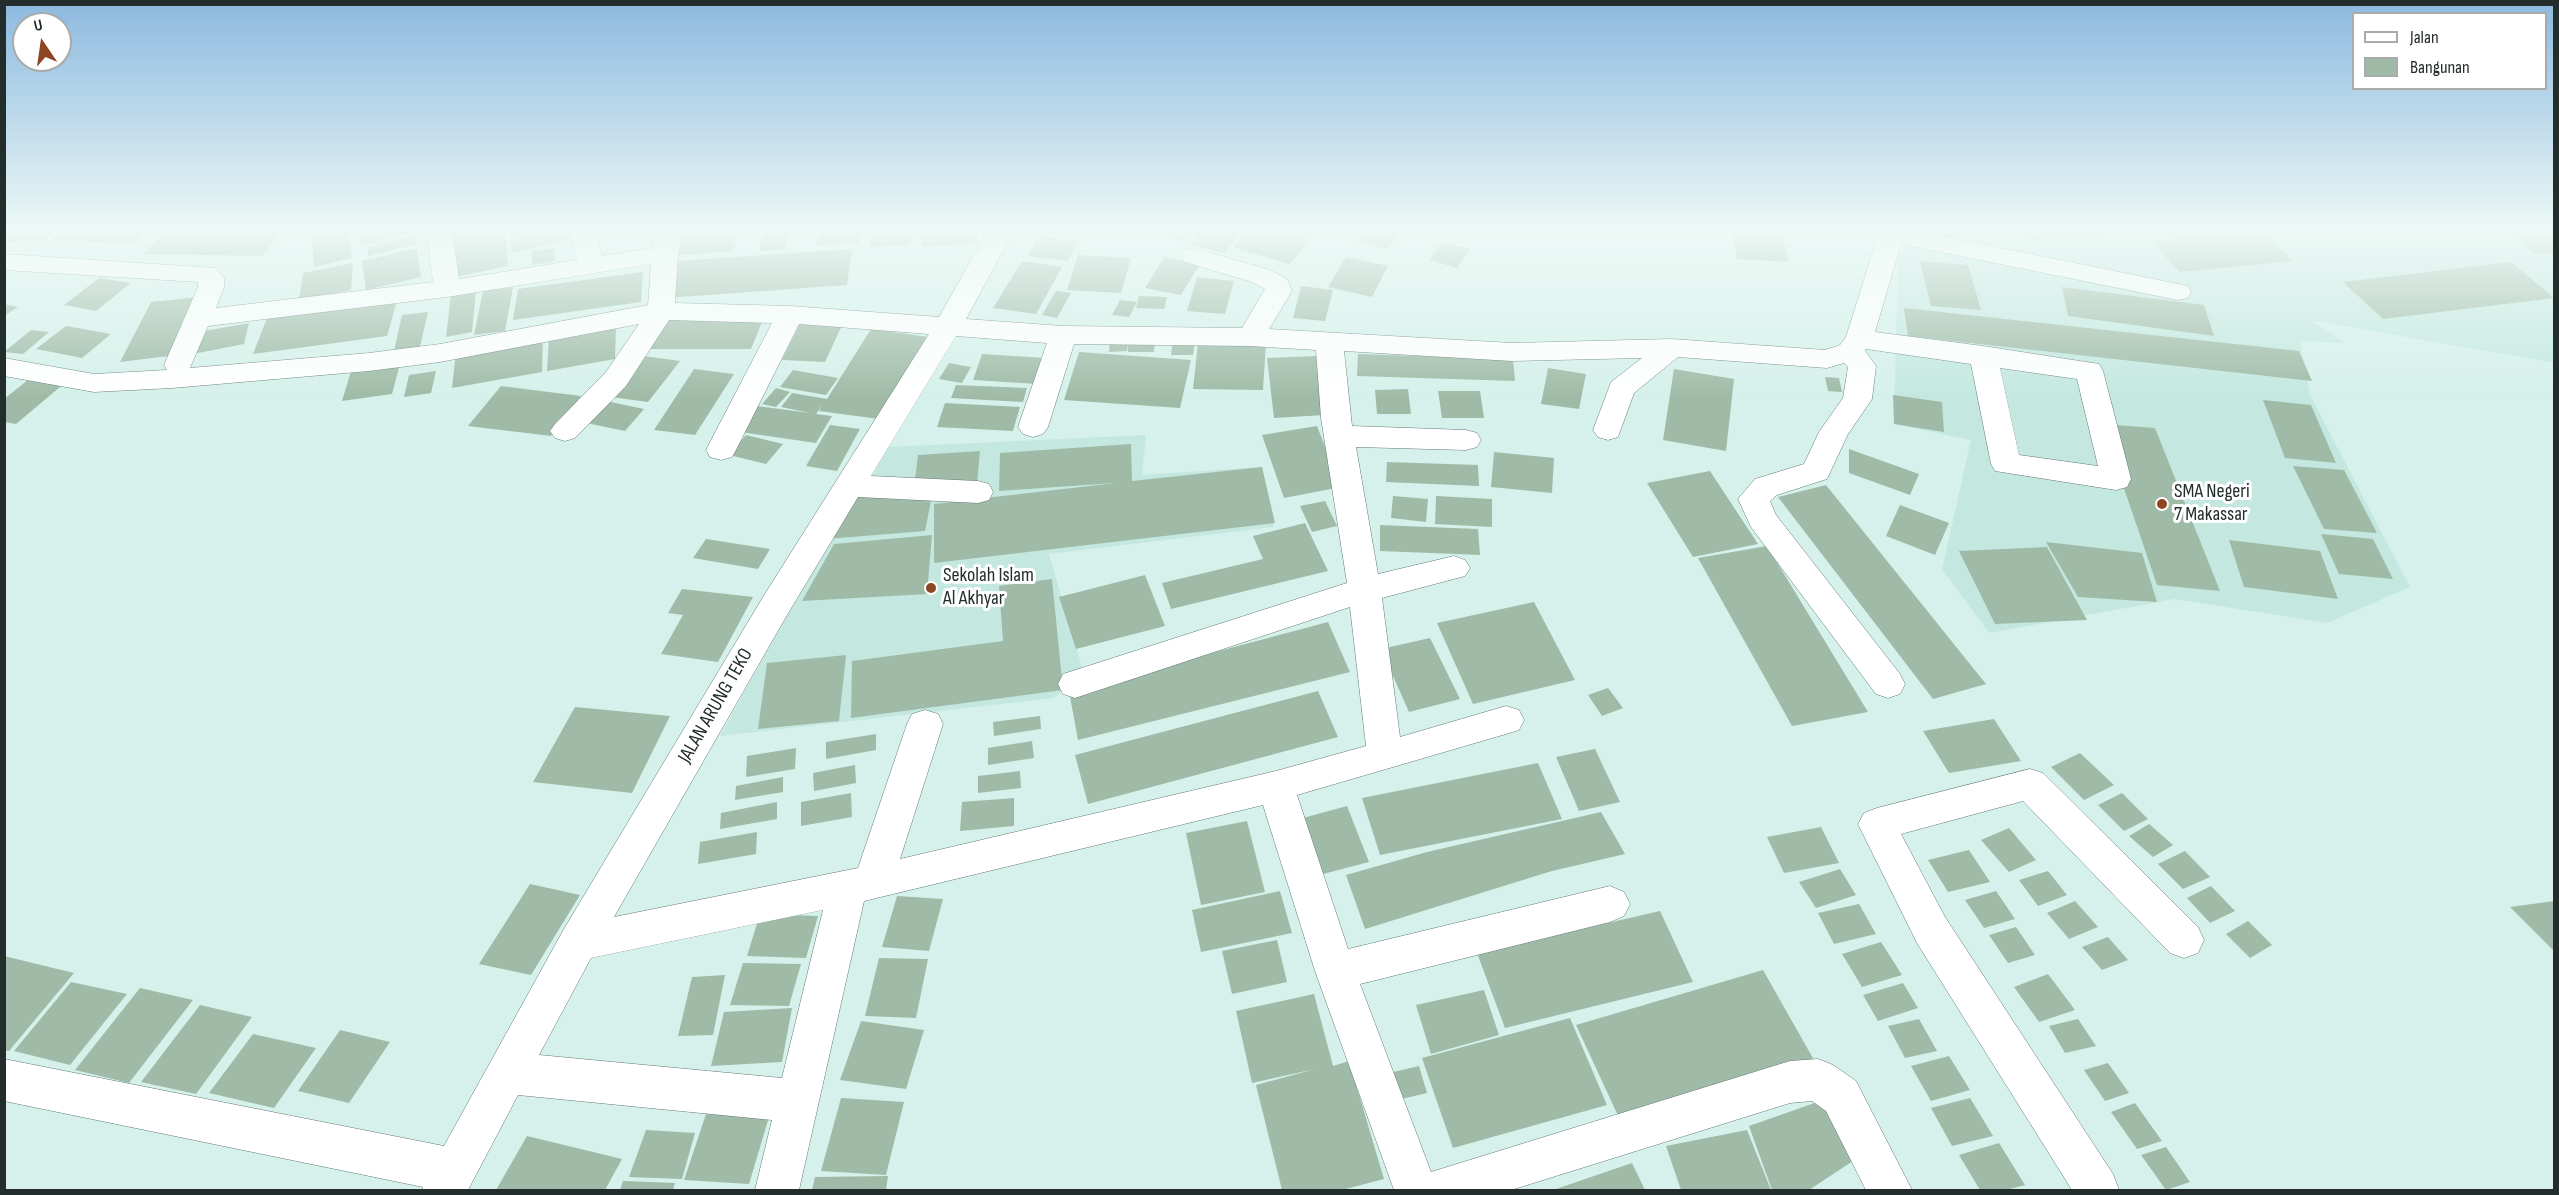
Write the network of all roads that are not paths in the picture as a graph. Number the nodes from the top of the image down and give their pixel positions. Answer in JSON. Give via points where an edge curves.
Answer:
{"nodes":[{"id":1,"x":211,"y":285,"type":"edge"},
{"id":2,"x":446,"y":285,"type":"edge"},
{"id":3,"x":474,"y":285,"type":"edge"},
{"id":4,"x":664,"y":285,"type":"edge"},
{"id":5,"x":971,"y":285,"type":"edge"},
{"id":6,"x":1278,"y":285,"type":"edge"},
{"id":7,"x":1874,"y":285,"type":"edge"},
{"id":8,"x":2144,"y":285,"type":"edge"},
{"id":9,"x":447,"y":289,"type":"junction"},
{"id":10,"x":2178,"y":292,"type":"dead end"},
{"id":11,"x":661,"y":311,"type":"junction"},
{"id":12,"x":790,"y":315,"type":"junction"},
{"id":13,"x":198,"y":319,"type":"junction"},
{"id":14,"x":947,"y":328,"type":"junction"},
{"id":15,"x":1064,"y":335,"type":"junction"},
{"id":16,"x":1250,"y":338,"type":"junction"},
{"id":17,"x":1329,"y":343,"type":"junction"},
{"id":18,"x":1854,"y":345,"type":"junction"},
{"id":19,"x":1672,"y":348,"type":"junction"},
{"id":20,"x":1983,"y":356,"type":"junction"},
{"id":21,"x":178,"y":365,"type":"dead end"},
{"id":22,"x":15,"y":369,"type":"edge"},
{"id":23,"x":4,"y":391,"type":"edge"},
{"id":24,"x":1033,"y":427,"type":"dead end"},
{"id":25,"x":1608,"y":430,"type":"dead end"},
{"id":26,"x":565,"y":432,"type":"dead end"},
{"id":27,"x":1339,"y":436,"type":"junction"},
{"id":28,"x":1466,"y":440,"type":"dead end"},
{"id":29,"x":721,"y":450,"type":"dead end"},
{"id":30,"x":849,"y":486,"type":"junction"},
{"id":31,"x":978,"y":492,"type":"dead end"},
{"id":32,"x":1454,"y":568,"type":"dead end"},
{"id":33,"x":1364,"y":590,"type":"junction"},
{"id":34,"x":1075,"y":684,"type":"dead end"},
{"id":35,"x":1888,"y":684,"type":"dead end"},
{"id":36,"x":1506,"y":720,"type":"dead end"},
{"id":37,"x":925,"y":724,"type":"dead end"},
{"id":38,"x":1385,"y":756,"type":"junction"},
{"id":39,"x":1276,"y":786,"type":"junction"},
{"id":40,"x":861,"y":884,"type":"junction"},
{"id":41,"x":1610,"y":904,"type":"dead end"},
{"id":42,"x":2184,"y":940,"type":"dead end"},
{"id":43,"x":578,"y":942,"type":"junction"},
{"id":44,"x":1335,"y":971,"type":"junction"},
{"id":45,"x":508,"y":1073,"type":"junction"},
{"id":46,"x":4,"y":1080,"type":"edge"},
{"id":47,"x":798,"y":1101,"type":"junction"},
{"id":48,"x":450,"y":1181,"type":"edge"},
{"id":49,"x":777,"y":1191,"type":"edge"},
{"id":50,"x":1416,"y":1191,"type":"edge"},
{"id":51,"x":1441,"y":1191,"type":"edge"},
{"id":52,"x":1890,"y":1191,"type":"edge"},
{"id":53,"x":2097,"y":1191,"type":"edge"}],
"edges":[{"from":1,"to":13,"type":"street"},
{"from":2,"to":9,"type":"street"},
{"from":3,"to":9,"type":"street"},
{"from":4,"to":11,"type":"street"},
{"from":5,"to":14,"type":"street","name":"JALAN ARUNG TEKO"},
{"from":6,"to":16,"type":"street","via":[[1279,291]]},
{"from":7,"to":18,"type":"street"},
{"from":8,"to":10,"type":"street"},
{"from":9,"to":13,"type":"street"},
{"from":11,"to":12,"type":"street"},
{"from":11,"to":22,"type":"street","via":[[451,351],[369,362],[94,383]]},
{"from":11,"to":26,"type":"street","via":[[616,379]]},
{"from":12,"to":14,"type":"street"},
{"from":12,"to":29,"type":"street"},
{"from":13,"to":21,"type":"street"},
{"from":14,"to":15,"type":"street"},
{"from":14,"to":30,"type":"street","name":"JALAN ARUNG TEKO"},
{"from":15,"to":16,"type":"street"},
{"from":15,"to":24,"type":"street"},
{"from":16,"to":17,"type":"street"},
{"from":17,"to":19,"type":"street","via":[[1512,352]]},
{"from":17,"to":27,"type":"street"},
{"from":18,"to":19,"type":"street","via":[[1827,359]]},
{"from":18,"to":20,"type":"street"},
{"from":18,"to":35,"type":"street","via":[[1862,366],[1857,399],[1834,432],[1816,471],[1766,487],[1754,499],[1762,519]]},
{"from":19,"to":25,"type":"street","via":[[1621,389]]},
{"from":20,"to":20,"type":"street","via":[[2006,464],[2116,479],[2088,371]]},
{"from":22,"to":23,"type":"street"},
{"from":27,"to":28,"type":"street"},
{"from":27,"to":33,"type":"street"},
{"from":30,"to":31,"type":"street"},
{"from":30,"to":43,"type":"street","name":"JALAN ARUNG TEKO"},
{"from":32,"to":33,"type":"street"},
{"from":33,"to":34,"type":"street"},
{"from":33,"to":38,"type":"street"},
{"from":36,"to":38,"type":"street"},
{"from":37,"to":40,"type":"street"},
{"from":38,"to":39,"type":"street"},
{"from":39,"to":40,"type":"street"},
{"from":39,"to":44,"type":"street"},
{"from":40,"to":43,"type":"street"},
{"from":40,"to":47,"type":"street"},
{"from":41,"to":44,"type":"street"},
{"from":42,"to":53,"type":"street","via":[[2031,784],[1877,824],[1931,930]]},
{"from":43,"to":45,"type":"street","name":"JALAN ARUNG TEKO"},
{"from":44,"to":50,"type":"street"},
{"from":45,"to":47,"type":"street"},
{"from":45,"to":48,"type":"street","name":"JALAN ARUNG TEKO"},
{"from":46,"to":48,"type":"street"},
{"from":47,"to":49,"type":"street"},
{"from":51,"to":52,"type":"street","via":[[1790,1082],[1818,1080],[1841,1096]]}]}
